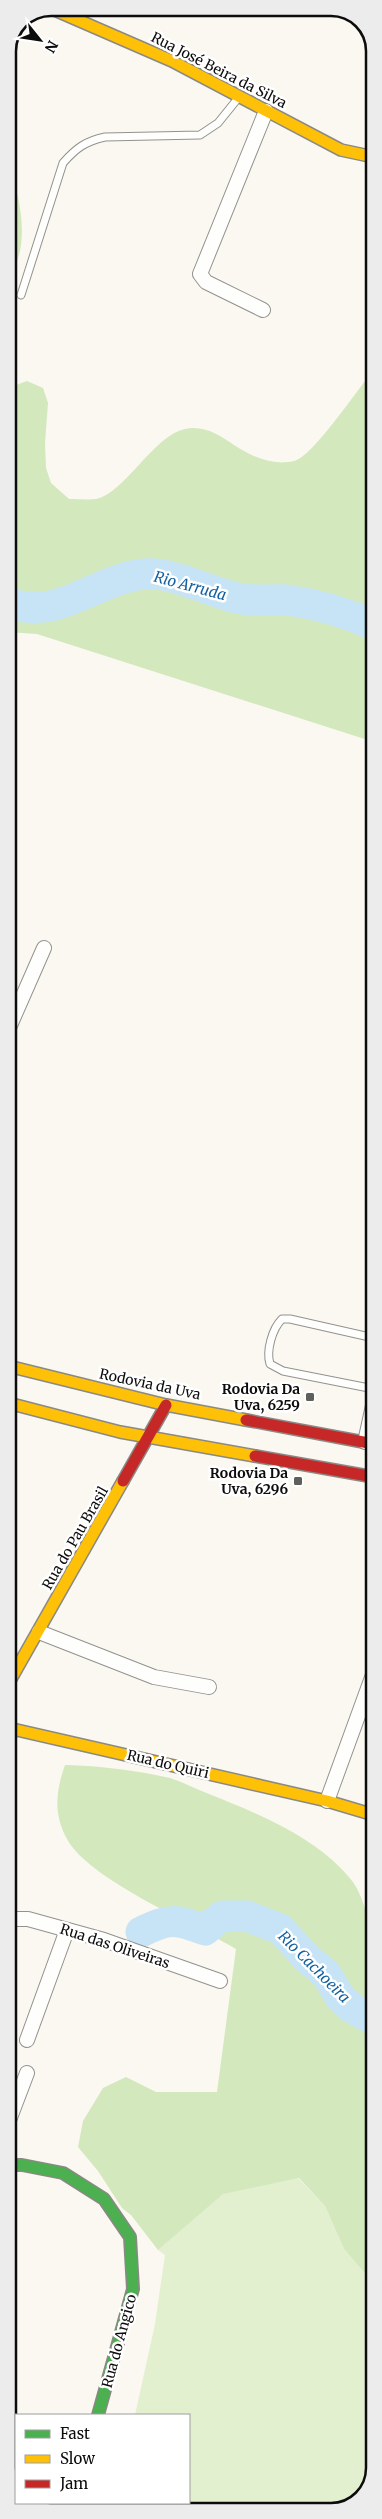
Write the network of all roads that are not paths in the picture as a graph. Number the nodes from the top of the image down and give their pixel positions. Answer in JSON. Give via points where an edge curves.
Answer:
{"nodes":[{"id":1,"x":68,"y":16,"type":"edge"},
{"id":2,"x":239,"y":97,"type":"junction"},
{"id":3,"x":266,"y":111,"type":"junction"},
{"id":4,"x":365,"y":155,"type":"edge"},
{"id":5,"x":22,"y":295,"type":"dead end"},
{"id":6,"x":263,"y":310,"type":"dead end"},
{"id":7,"x":44,"y":948,"type":"dead end"},
{"id":8,"x":16,"y":1011,"type":"edge"},
{"id":9,"x":366,"y":1336,"type":"edge"},
{"id":10,"x":17,"y":1368,"type":"edge"},
{"id":11,"x":366,"y":1386,"type":"edge"},
{"id":12,"x":17,"y":1404,"type":"edge"},
{"id":13,"x":166,"y":1405,"type":"junction"},
{"id":14,"x":151,"y":1436,"type":"junction"},
{"id":15,"x":366,"y":1442,"type":"edge"},
{"id":16,"x":366,"y":1475,"type":"edge"},
{"id":17,"x":39,"y":1632,"type":"junction"},
{"id":18,"x":17,"y":1669,"type":"edge"},
{"id":19,"x":209,"y":1687,"type":"dead end"},
{"id":20,"x":366,"y":1695,"type":"edge"},
{"id":21,"x":17,"y":1730,"type":"edge"},
{"id":22,"x":327,"y":1800,"type":"junction"},
{"id":23,"x":366,"y":1812,"type":"edge"},
{"id":24,"x":17,"y":1919,"type":"edge"},
{"id":25,"x":67,"y":1930,"type":"junction"},
{"id":26,"x":220,"y":1981,"type":"dead end"},
{"id":27,"x":27,"y":2040,"type":"dead end"},
{"id":28,"x":27,"y":2073,"type":"dead end"},
{"id":29,"x":17,"y":2100,"type":"edge"},
{"id":30,"x":17,"y":2165,"type":"edge"},
{"id":31,"x":98,"y":2414,"type":"edge"}],
"edges":[{"from":1,"to":2,"type":"street","name":"Rua José Beira da Silva","via":[[172,61]]},
{"from":2,"to":3,"type":"street","name":"Rua José Beira da Silva"},
{"from":2,"to":5,"type":"lane","via":[[218,123],[200,135],[105,137],[77,147],[64,163]]},
{"from":3,"to":4,"type":"street","name":"Rua José Beira da Silva","via":[[341,150]]},
{"from":3,"to":6,"type":"street","via":[[200,274],[206,282]]},
{"from":7,"to":8,"type":"street"},
{"from":9,"to":11,"type":"lane","via":[[282,1319],[276,1325],[268,1355],[270,1364],[283,1371]]},
{"from":10,"to":13,"type":"street","name":"Rodovia da Uva"},
{"from":12,"to":14,"type":"street","via":[[120,1432]]},
{"from":13,"to":14,"type":"street","name":"Rua do Pau Brasil"},
{"from":13,"to":15,"type":"street","name":"Rodovia da Uva"},
{"from":14,"to":16,"type":"street"},
{"from":14,"to":17,"type":"street","name":"Rua do Pau Brasil"},
{"from":17,"to":18,"type":"street","name":"Rua do Pau Brasil"},
{"from":17,"to":19,"type":"street","via":[[154,1677]]},
{"from":20,"to":22,"type":"street"},
{"from":21,"to":22,"type":"street","name":"Rua do Quiri"},
{"from":22,"to":23,"type":"street","name":"Rua do Quiri"},
{"from":24,"to":25,"type":"street","name":"Rua das Oliveiras","via":[[28,1918]]},
{"from":25,"to":26,"type":"street","name":"Rua das Oliveiras"},
{"from":25,"to":27,"type":"street"},
{"from":28,"to":29,"type":"street"},
{"from":30,"to":31,"type":"street","name":"Rua do Angico","via":[[63,2173],[104,2199],[130,2237],[133,2289]]}]}
